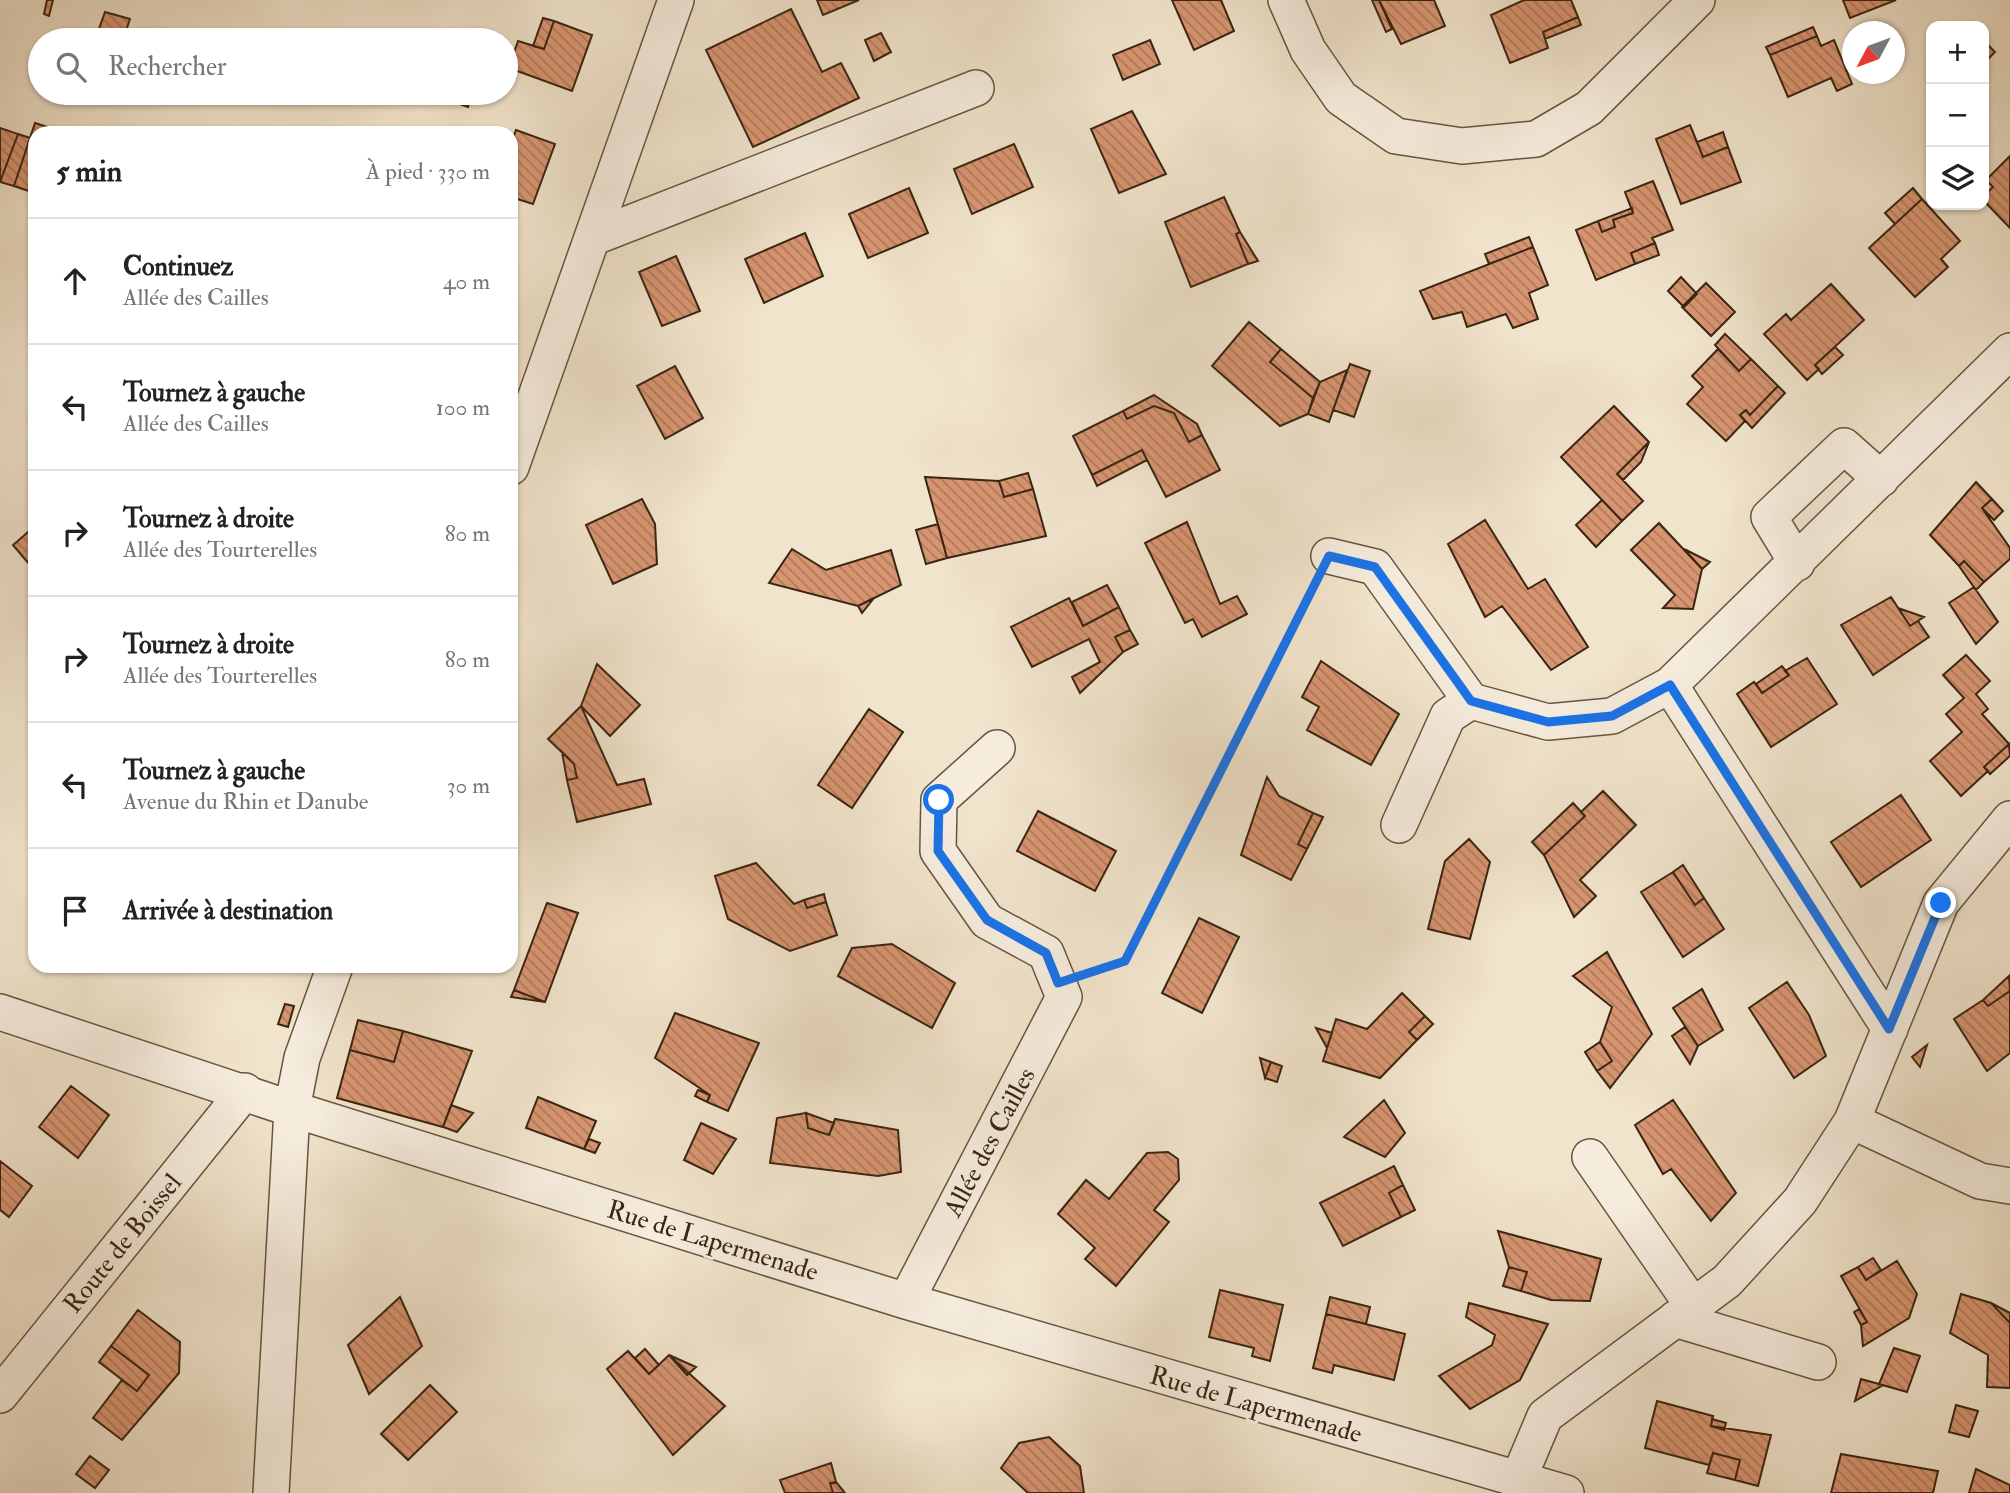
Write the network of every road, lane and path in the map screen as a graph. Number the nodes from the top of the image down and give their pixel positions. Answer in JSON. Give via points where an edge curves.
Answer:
{"nodes":[{"id":1,"x":676,"y":0,"type":"edge"},
{"id":2,"x":1286,"y":0,"type":"edge"},
{"id":3,"x":1697,"y":0,"type":"edge"},
{"id":4,"x":976,"y":88,"type":"dead end"},
{"id":5,"x":592,"y":238,"type":"junction"},
{"id":6,"x":2010,"y":351,"type":"edge"},
{"id":7,"x":518,"y":447,"type":"edge"},
{"id":8,"x":1881,"y":479,"type":"junction"},
{"id":9,"x":1329,"y":556,"type":"joint"},
{"id":10,"x":1797,"y":562,"type":"junction"},
{"id":11,"x":1670,"y":685,"type":"junction"},
{"id":12,"x":1471,"y":701,"type":"junction"},
{"id":13,"x":998,"y":748,"type":"dead end"},
{"id":14,"x":2010,"y":819,"type":"edge"},
{"id":15,"x":1399,"y":825,"type":"dead end"},
{"id":16,"x":332,"y":973,"type":"edge"},
{"id":17,"x":1058,"y":983,"type":"junction"},
{"id":18,"x":0,"y":1012,"type":"edge"},
{"id":19,"x":1889,"y":1029,"type":"junction"},
{"id":20,"x":244,"y":1091,"type":"junction"},
{"id":21,"x":292,"y":1109,"type":"junction"},
{"id":22,"x":1852,"y":1122,"type":"junction"},
{"id":23,"x":1590,"y":1157,"type":"dead end"},
{"id":24,"x":2010,"y":1186,"type":"edge"},
{"id":25,"x":906,"y":1301,"type":"junction"},
{"id":26,"x":1684,"y":1312,"type":"junction"},
{"id":27,"x":1818,"y":1362,"type":"dead end"},
{"id":28,"x":0,"y":1395,"type":"edge"},
{"id":29,"x":1503,"y":1483,"type":"edge"},
{"id":30,"x":271,"y":1493,"type":"edge"},
{"id":31,"x":1566,"y":1493,"type":"edge"}],
"edges":[{"from":1,"to":5,"type":"street"},
{"from":2,"to":3,"type":"street","via":[[1308,50],[1341,98],[1396,136],[1462,146],[1536,139],[1589,108]]},
{"from":4,"to":5,"type":"street"},
{"from":5,"to":7,"type":"street"},
{"from":6,"to":8,"type":"street"},
{"from":8,"to":10,"type":"street"},
{"from":8,"to":10,"type":"street","via":[[1844,446],[1769,517]]},
{"from":9,"to":12,"type":"street","via":[[1375,567]]},
{"from":9,"to":17,"type":"path","via":[[1125,961]]},
{"from":10,"to":11,"type":"street"},
{"from":11,"to":12,"type":"street","via":[[1612,716],[1548,722]]},
{"from":11,"to":19,"type":"street"},
{"from":12,"to":15,"type":"street","via":[[1448,716]]},
{"from":13,"to":17,"type":"street","via":[[939,800],[938,851],[987,920],[1046,953]]},
{"from":14,"to":19,"type":"street","via":[[1941,903]]},
{"from":16,"to":21,"type":"street","via":[[302,1058]]},
{"from":17,"to":25,"type":"street","name":"Allée des Cailles","via":[[1064,997]]},
{"from":18,"to":20,"type":"street","name":"Rue de Lapermenade"},
{"from":19,"to":22,"type":"street"},
{"from":20,"to":21,"type":"street","name":"Rue de Lapermenade"},
{"from":20,"to":28,"type":"street","name":"Route de Boissel"},
{"from":21,"to":25,"type":"street","name":"Rue de Lapermenade"},
{"from":21,"to":30,"type":"street"},
{"from":22,"to":24,"type":"street","via":[[1979,1181]]},
{"from":22,"to":26,"type":"street","via":[[1800,1201],[1727,1281]]},
{"from":23,"to":26,"type":"street"},
{"from":25,"to":29,"type":"street","name":"Rue de Lapermenade"},
{"from":26,"to":27,"type":"street"},
{"from":26,"to":29,"type":"street","via":[[1545,1416]]},
{"from":29,"to":31,"type":"street","name":"Rue de Lapermenade"}]}
